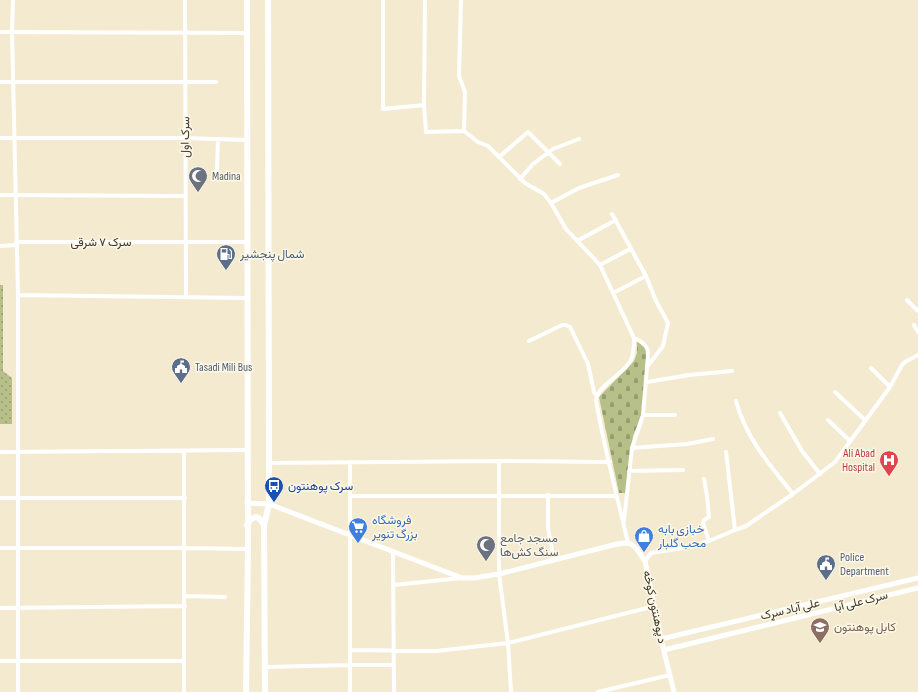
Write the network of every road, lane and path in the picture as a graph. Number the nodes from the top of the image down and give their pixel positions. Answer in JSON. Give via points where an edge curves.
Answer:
{"nodes":[{"id":1,"x":13,"y":0,"type":"edge"},
{"id":2,"x":185,"y":0,"type":"edge"},
{"id":3,"x":246,"y":0,"type":"edge"},
{"id":4,"x":268,"y":0,"type":"edge"},
{"id":5,"x":383,"y":0,"type":"edge"},
{"id":6,"x":425,"y":0,"type":"edge"},
{"id":7,"x":461,"y":0,"type":"edge"},
{"id":8,"x":0,"y":32,"type":"edge"},
{"id":9,"x":12,"y":32,"type":"junction"},
{"id":10,"x":186,"y":32,"type":"junction"},
{"id":11,"x":246,"y":33,"type":"junction"},
{"id":12,"x":0,"y":82,"type":"edge"},
{"id":13,"x":13,"y":82,"type":"junction"},
{"id":14,"x":186,"y":82,"type":"junction"},
{"id":15,"x":216,"y":82,"type":"dead end"},
{"id":16,"x":424,"y":105,"type":"junction"},
{"id":17,"x":464,"y":131,"type":"junction"},
{"id":18,"x":0,"y":138,"type":"edge"},
{"id":19,"x":14,"y":138,"type":"junction"},
{"id":20,"x":185,"y":138,"type":"junction"},
{"id":21,"x":218,"y":139,"type":"junction"},
{"id":22,"x":579,"y":139,"type":"dead end"},
{"id":23,"x":247,"y":140,"type":"junction"},
{"id":24,"x":548,"y":152,"type":"junction"},
{"id":25,"x":499,"y":157,"type":"junction"},
{"id":26,"x":560,"y":164,"type":"dead end"},
{"id":27,"x":217,"y":170,"type":"dead end"},
{"id":28,"x":618,"y":175,"type":"dead end"},
{"id":29,"x":520,"y":179,"type":"junction"},
{"id":30,"x":0,"y":195,"type":"edge"},
{"id":31,"x":15,"y":195,"type":"junction"},
{"id":32,"x":185,"y":196,"type":"junction"},
{"id":33,"x":551,"y":203,"type":"junction"},
{"id":34,"x":612,"y":214,"type":"dead end"},
{"id":35,"x":616,"y":220,"type":"junction"},
{"id":36,"x":186,"y":241,"type":"junction"},
{"id":37,"x":577,"y":241,"type":"junction"},
{"id":38,"x":248,"y":242,"type":"junction"},
{"id":39,"x":16,"y":243,"type":"junction"},
{"id":40,"x":0,"y":246,"type":"edge"},
{"id":41,"x":630,"y":248,"type":"junction"},
{"id":42,"x":600,"y":265,"type":"junction"},
{"id":43,"x":646,"y":276,"type":"junction"},
{"id":44,"x":613,"y":293,"type":"junction"},
{"id":45,"x":18,"y":295,"type":"junction"},
{"id":46,"x":186,"y":297,"type":"junction"},
{"id":47,"x":246,"y":298,"type":"junction"},
{"id":48,"x":906,"y":300,"type":"dead end"},
{"id":49,"x":918,"y":311,"type":"edge"},
{"id":50,"x":914,"y":325,"type":"dead end"},
{"id":51,"x":918,"y":332,"type":"edge"},
{"id":52,"x":634,"y":338,"type":"junction"},
{"id":53,"x":529,"y":341,"type":"dead end"},
{"id":54,"x":918,"y":355,"type":"edge"},
{"id":55,"x":647,"y":367,"type":"junction"},
{"id":56,"x":871,"y":368,"type":"dead end"},
{"id":57,"x":732,"y":371,"type":"dead end"},
{"id":58,"x":647,"y":382,"type":"junction"},
{"id":59,"x":890,"y":387,"type":"junction"},
{"id":60,"x":835,"y":392,"type":"dead end"},
{"id":61,"x":597,"y":396,"type":"junction"},
{"id":62,"x":736,"y":401,"type":"dead end"},
{"id":63,"x":780,"y":413,"type":"dead end"},
{"id":64,"x":643,"y":415,"type":"junction"},
{"id":65,"x":675,"y":415,"type":"dead end"},
{"id":66,"x":828,"y":420,"type":"dead end"},
{"id":67,"x":865,"y":420,"type":"junction"},
{"id":68,"x":713,"y":439,"type":"dead end"},
{"id":69,"x":850,"y":441,"type":"junction"},
{"id":70,"x":632,"y":448,"type":"junction"},
{"id":71,"x":247,"y":450,"type":"junction"},
{"id":72,"x":184,"y":451,"type":"junction"},
{"id":73,"x":0,"y":452,"type":"edge"},
{"id":74,"x":17,"y":452,"type":"junction"},
{"id":75,"x":726,"y":452,"type":"dead end"},
{"id":76,"x":499,"y":461,"type":"junction"},
{"id":77,"x":350,"y":462,"type":"junction"},
{"id":78,"x":610,"y":462,"type":"junction"},
{"id":79,"x":269,"y":463,"type":"junction"},
{"id":80,"x":683,"y":470,"type":"dead end"},
{"id":81,"x":629,"y":472,"type":"junction"},
{"id":82,"x":820,"y":474,"type":"junction"},
{"id":83,"x":704,"y":479,"type":"dead end"},
{"id":84,"x":793,"y":494,"type":"junction"},
{"id":85,"x":548,"y":495,"type":"junction"},
{"id":86,"x":350,"y":496,"type":"junction"},
{"id":87,"x":499,"y":496,"type":"junction"},
{"id":88,"x":616,"y":496,"type":"junction"},
{"id":89,"x":0,"y":498,"type":"edge"},
{"id":90,"x":17,"y":498,"type":"junction"},
{"id":91,"x":185,"y":498,"type":"junction"},
{"id":92,"x":247,"y":503,"type":"junction"},
{"id":93,"x":269,"y":504,"type":"junction"},
{"id":94,"x":248,"y":525,"type":"junction"},
{"id":95,"x":264,"y":525,"type":"junction"},
{"id":96,"x":624,"y":525,"type":"junction"},
{"id":97,"x":736,"y":530,"type":"junction"},
{"id":98,"x":351,"y":536,"type":"junction"},
{"id":99,"x":709,"y":541,"type":"junction"},
{"id":100,"x":628,"y":543,"type":"junction"},
{"id":101,"x":0,"y":548,"type":"edge"},
{"id":102,"x":17,"y":548,"type":"junction"},
{"id":103,"x":185,"y":548,"type":"junction"},
{"id":104,"x":248,"y":549,"type":"junction"},
{"id":105,"x":393,"y":553,"type":"junction"},
{"id":106,"x":554,"y":560,"type":"junction"},
{"id":107,"x":645,"y":561,"type":"junction"},
{"id":108,"x":499,"y":574,"type":"junction"},
{"id":109,"x":462,"y":578,"type":"junction"},
{"id":110,"x":918,"y":578,"type":"edge"},
{"id":111,"x":393,"y":585,"type":"junction"},
{"id":112,"x":918,"y":588,"type":"edge"},
{"id":113,"x":185,"y":596,"type":"junction"},
{"id":114,"x":225,"y":597,"type":"dead end"},
{"id":115,"x":829,"y":600,"type":"junction"},
{"id":116,"x":185,"y":606,"type":"junction"},
{"id":117,"x":655,"y":606,"type":"junction"},
{"id":118,"x":0,"y":608,"type":"edge"},
{"id":119,"x":18,"y":608,"type":"junction"},
{"id":120,"x":831,"y":608,"type":"junction"},
{"id":121,"x":662,"y":639,"type":"junction"},
{"id":122,"x":508,"y":643,"type":"junction"},
{"id":123,"x":350,"y":650,"type":"junction"},
{"id":124,"x":393,"y":650,"type":"junction"},
{"id":125,"x":664,"y":650,"type":"junction"},
{"id":126,"x":0,"y":661,"type":"edge"},
{"id":127,"x":18,"y":661,"type":"junction"},
{"id":128,"x":184,"y":661,"type":"junction"},
{"id":129,"x":350,"y":664,"type":"junction"},
{"id":130,"x":394,"y":665,"type":"junction"},
{"id":131,"x":265,"y":667,"type":"junction"},
{"id":132,"x":670,"y":675,"type":"junction"},
{"id":133,"x":18,"y":692,"type":"edge"},
{"id":134,"x":184,"y":692,"type":"edge"},
{"id":135,"x":246,"y":692,"type":"edge"},
{"id":136,"x":265,"y":692,"type":"edge"},
{"id":137,"x":350,"y":692,"type":"edge"},
{"id":138,"x":394,"y":692,"type":"edge"},
{"id":139,"x":511,"y":692,"type":"edge"},
{"id":140,"x":598,"y":692,"type":"edge"},
{"id":141,"x":674,"y":692,"type":"edge"}],
"edges":[{"from":1,"to":9,"type":"street"},
{"from":2,"to":10,"type":"street","name":"سرک‌ اول"},
{"from":3,"to":11,"type":"main road"},
{"from":4,"to":79,"type":"main road"},
{"from":5,"to":16,"type":"street","via":[[383,109]]},
{"from":6,"to":16,"type":"street"},
{"from":7,"to":17,"type":"street","via":[[459,76],[465,92]]},
{"from":8,"to":9,"type":"street"},
{"from":9,"to":10,"type":"street"},
{"from":9,"to":13,"type":"street"},
{"from":10,"to":11,"type":"street"},
{"from":10,"to":14,"type":"street","name":"سرک‌ اول"},
{"from":11,"to":23,"type":"main road"},
{"from":12,"to":13,"type":"street"},
{"from":13,"to":14,"type":"street"},
{"from":13,"to":19,"type":"street"},
{"from":14,"to":15,"type":"street"},
{"from":14,"to":20,"type":"street","name":"سرک‌ اول"},
{"from":16,"to":17,"type":"street","via":[[426,132]]},
{"from":17,"to":25,"type":"street","via":[[488,146]]},
{"from":18,"to":19,"type":"street"},
{"from":19,"to":20,"type":"street"},
{"from":19,"to":31,"type":"street"},
{"from":20,"to":21,"type":"street"},
{"from":20,"to":32,"type":"street","name":"سرک‌ اول"},
{"from":21,"to":23,"type":"street"},
{"from":21,"to":27,"type":"street"},
{"from":22,"to":24,"type":"street"},
{"from":23,"to":38,"type":"main road"},
{"from":24,"to":25,"type":"street","via":[[528,132]]},
{"from":24,"to":26,"type":"street"},
{"from":24,"to":29,"type":"street"},
{"from":25,"to":29,"type":"street"},
{"from":28,"to":33,"type":"street","via":[[579,188]]},
{"from":29,"to":33,"type":"street","via":[[544,194]]},
{"from":30,"to":31,"type":"street"},
{"from":31,"to":32,"type":"street"},
{"from":31,"to":39,"type":"street"},
{"from":32,"to":36,"type":"street","name":"سرک‌ اول"},
{"from":33,"to":37,"type":"street","via":[[566,229]]},
{"from":34,"to":35,"type":"street"},
{"from":35,"to":37,"type":"street"},
{"from":35,"to":41,"type":"street"},
{"from":36,"to":38,"type":"street","name":"سرک ۷ شرقی"},
{"from":36,"to":39,"type":"street","name":"سرک ۷ شرقی"},
{"from":36,"to":46,"type":"street","name":"سرک‌ اول"},
{"from":37,"to":42,"type":"street"},
{"from":38,"to":47,"type":"main road"},
{"from":39,"to":40,"type":"street","name":"سرک ۷ شرقی"},
{"from":39,"to":45,"type":"street"},
{"from":41,"to":42,"type":"street"},
{"from":41,"to":43,"type":"street"},
{"from":42,"to":44,"type":"street"},
{"from":43,"to":44,"type":"street"},
{"from":43,"to":55,"type":"street","via":[[668,323],[663,346]]},
{"from":44,"to":52,"type":"street"},
{"from":45,"to":46,"type":"street"},
{"from":45,"to":74,"type":"street"},
{"from":46,"to":47,"type":"street"},
{"from":47,"to":71,"type":"main road"},
{"from":48,"to":49,"type":"street"},
{"from":50,"to":51,"type":"street"},
{"from":52,"to":55,"type":"street","via":[[647,346]]},
{"from":52,"to":61,"type":"street","via":[[634,350],[630,361]]},
{"from":53,"to":61,"type":"street","via":[[562,325],[570,327],[588,364]]},
{"from":54,"to":59,"type":"street","via":[[905,362]]},
{"from":55,"to":58,"type":"street"},
{"from":56,"to":59,"type":"street"},
{"from":57,"to":58,"type":"street"},
{"from":58,"to":64,"type":"street"},
{"from":59,"to":67,"type":"street"},
{"from":60,"to":67,"type":"street"},
{"from":61,"to":78,"type":"street","via":[[602,434]]},
{"from":62,"to":84,"type":"street","via":[[740,415],[754,440],[770,466]]},
{"from":63,"to":82,"type":"street","via":[[802,451]]},
{"from":64,"to":65,"type":"street"},
{"from":64,"to":70,"type":"street"},
{"from":66,"to":69,"type":"street"},
{"from":67,"to":69,"type":"street"},
{"from":68,"to":70,"type":"street"},
{"from":69,"to":82,"type":"street","via":[[835,462]]},
{"from":70,"to":81,"type":"street"},
{"from":71,"to":72,"type":"street"},
{"from":71,"to":92,"type":"main road"},
{"from":72,"to":74,"type":"street"},
{"from":72,"to":91,"type":"street"},
{"from":73,"to":74,"type":"street"},
{"from":74,"to":90,"type":"street"},
{"from":75,"to":97,"type":"street"},
{"from":76,"to":77,"type":"street"},
{"from":76,"to":78,"type":"street"},
{"from":76,"to":87,"type":"street"},
{"from":77,"to":79,"type":"street"},
{"from":77,"to":86,"type":"street"},
{"from":78,"to":88,"type":"street"},
{"from":79,"to":93,"type":"main road"},
{"from":80,"to":81,"type":"street"},
{"from":81,"to":96,"type":"street"},
{"from":82,"to":84,"type":"street"},
{"from":83,"to":99,"type":"street","via":[[709,518],[704,520],[704,523]]},
{"from":84,"to":97,"type":"street"},
{"from":85,"to":87,"type":"street"},
{"from":85,"to":88,"type":"street"},
{"from":85,"to":106,"type":"street","via":[[548,528]]},
{"from":86,"to":87,"type":"street"},
{"from":86,"to":98,"type":"street"},
{"from":87,"to":108,"type":"street"},
{"from":88,"to":96,"type":"street"},
{"from":89,"to":90,"type":"street"},
{"from":90,"to":91,"type":"street"},
{"from":90,"to":102,"type":"street"},
{"from":91,"to":103,"type":"street"},
{"from":92,"to":93,"type":"street"},
{"from":92,"to":94,"type":"main road"},
{"from":93,"to":95,"type":"main road"},
{"from":93,"to":98,"type":"street"},
{"from":94,"to":95,"type":"main road","via":[[255,517]]},
{"from":94,"to":104,"type":"main road"},
{"from":95,"to":131,"type":"main road"},
{"from":96,"to":100,"type":"street"},
{"from":97,"to":99,"type":"street"},
{"from":98,"to":105,"type":"street"},
{"from":98,"to":123,"type":"street"},
{"from":99,"to":107,"type":"street","via":[[651,553]]},
{"from":100,"to":106,"type":"street"},
{"from":100,"to":107,"type":"street","name":"د پوهنتون کوڅه","via":[[636,548]]},
{"from":101,"to":102,"type":"street"},
{"from":102,"to":103,"type":"street"},
{"from":102,"to":119,"type":"street"},
{"from":103,"to":104,"type":"street"},
{"from":103,"to":113,"type":"street"},
{"from":104,"to":135,"type":"main road"},
{"from":105,"to":109,"type":"street"},
{"from":105,"to":111,"type":"street"},
{"from":106,"to":108,"type":"street"},
{"from":107,"to":117,"type":"street","name":"د پوهنتون کوڅه"},
{"from":108,"to":109,"type":"street"},
{"from":108,"to":122,"type":"street"},
{"from":109,"to":111,"type":"street"},
{"from":110,"to":115,"type":"street","name":"علی آباد سړک"},
{"from":111,"to":124,"type":"street"},
{"from":112,"to":120,"type":"street","name":"سرک علی آبا"},
{"from":113,"to":114,"type":"street"},
{"from":113,"to":116,"type":"street"},
{"from":115,"to":120,"type":"street"},
{"from":115,"to":121,"type":"street","name":"علی آباد سړک"},
{"from":116,"to":119,"type":"street"},
{"from":116,"to":128,"type":"street"},
{"from":117,"to":121,"type":"street","name":"د پوهنتون کوڅه"},
{"from":117,"to":122,"type":"street"},
{"from":118,"to":119,"type":"street"},
{"from":119,"to":127,"type":"street"},
{"from":120,"to":125,"type":"street","name":"سرک علی آبا"},
{"from":121,"to":125,"type":"street","name":"د پوهنتون کوڅه"},
{"from":122,"to":124,"type":"street","via":[[436,652]]},
{"from":122,"to":139,"type":"street"},
{"from":123,"to":124,"type":"street"},
{"from":123,"to":129,"type":"street"},
{"from":124,"to":130,"type":"street"},
{"from":125,"to":132,"type":"street","name":"د پوهنتون کوڅه"},
{"from":126,"to":127,"type":"street"},
{"from":127,"to":128,"type":"street"},
{"from":127,"to":133,"type":"street"},
{"from":128,"to":134,"type":"street"},
{"from":129,"to":130,"type":"street"},
{"from":129,"to":131,"type":"street"},
{"from":129,"to":137,"type":"street"},
{"from":130,"to":138,"type":"street"},
{"from":131,"to":136,"type":"main road"},
{"from":132,"to":140,"type":"street"},
{"from":132,"to":141,"type":"street","name":"د پوهنتون کوڅه"}]}
